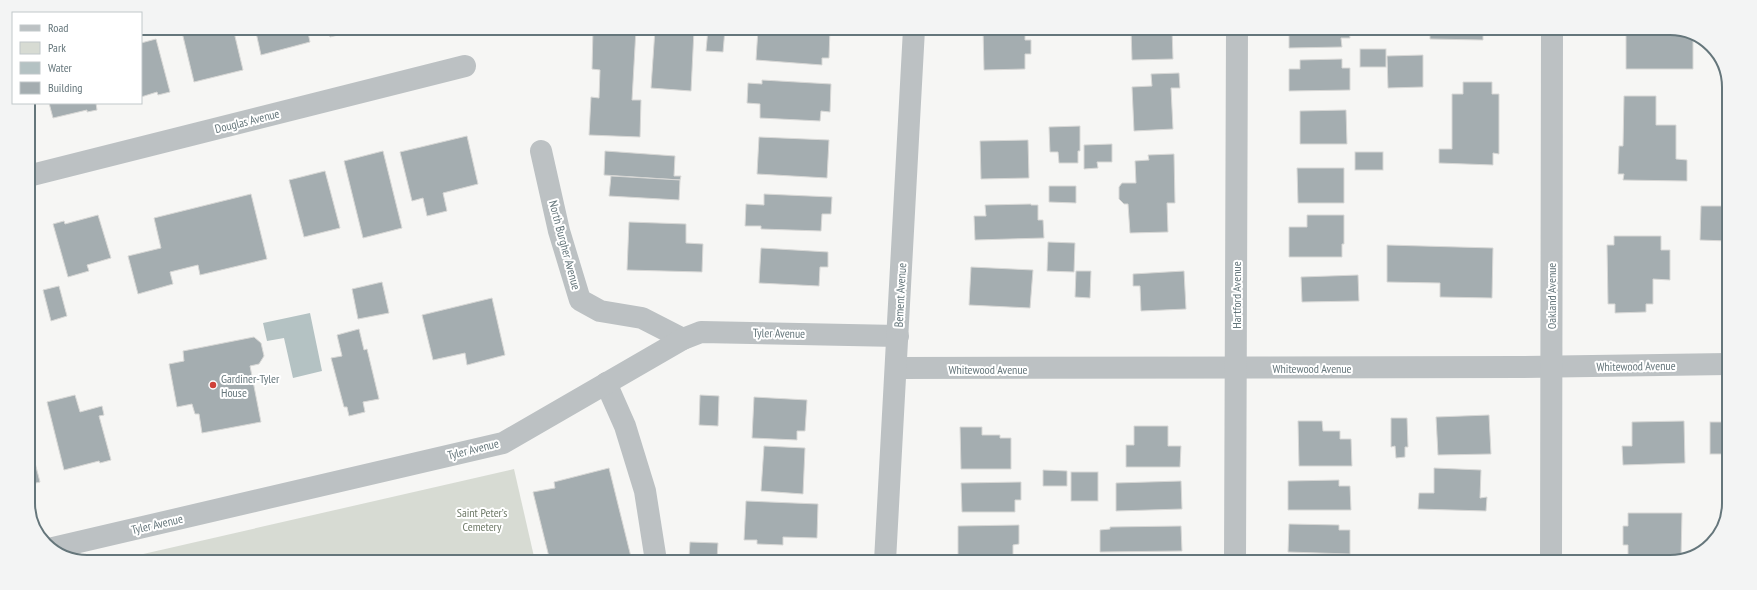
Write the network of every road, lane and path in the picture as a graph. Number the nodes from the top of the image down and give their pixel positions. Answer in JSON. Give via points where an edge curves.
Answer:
{"nodes":[{"id":1,"x":914,"y":35,"type":"edge"},
{"id":2,"x":1237,"y":35,"type":"edge"},
{"id":3,"x":1552,"y":35,"type":"edge"},
{"id":4,"x":465,"y":66,"type":"dead end"},
{"id":5,"x":541,"y":151,"type":"dead end"},
{"id":6,"x":35,"y":174,"type":"edge"},
{"id":7,"x":898,"y":336,"type":"junction"},
{"id":8,"x":683,"y":339,"type":"junction"},
{"id":9,"x":1722,"y":364,"type":"edge"},
{"id":10,"x":1551,"y":367,"type":"junction"},
{"id":11,"x":896,"y":368,"type":"junction"},
{"id":12,"x":1235,"y":369,"type":"junction"},
{"id":13,"x":606,"y":383,"type":"junction"},
{"id":14,"x":59,"y":547,"type":"edge"},
{"id":15,"x":655,"y":555,"type":"edge"},
{"id":16,"x":885,"y":555,"type":"edge"},
{"id":17,"x":1235,"y":555,"type":"edge"},
{"id":18,"x":1551,"y":555,"type":"edge"}],
"edges":[{"from":1,"to":7,"type":"street","name":"Bement Avenue"},
{"from":2,"to":12,"type":"street","name":"Hartford Avenue"},
{"from":3,"to":10,"type":"street","name":"Oakland Avenue"},
{"from":4,"to":6,"type":"street","name":"Douglas Avenue"},
{"from":5,"to":8,"type":"street","name":"North Burgher Avenue","via":[[559,231],[580,300],[600,311],[642,318]]},
{"from":7,"to":8,"type":"street","name":"Tyler Avenue","via":[[701,332]]},
{"from":7,"to":11,"type":"street","name":"Bement Avenue"},
{"from":8,"to":13,"type":"street","name":"Tyler Avenue"},
{"from":9,"to":10,"type":"street","name":"Whitewood Avenue"},
{"from":10,"to":12,"type":"street","name":"Whitewood Avenue"},
{"from":10,"to":18,"type":"street","name":"Oakland Avenue"},
{"from":11,"to":12,"type":"street","name":"Whitewood Avenue"},
{"from":11,"to":16,"type":"street","name":"Bement Avenue"},
{"from":12,"to":17,"type":"street","name":"Hartford Avenue"},
{"from":13,"to":14,"type":"street","name":"Tyler Avenue","via":[[503,443]]},
{"from":13,"to":15,"type":"street","via":[[624,426],[644,491]]}]}
